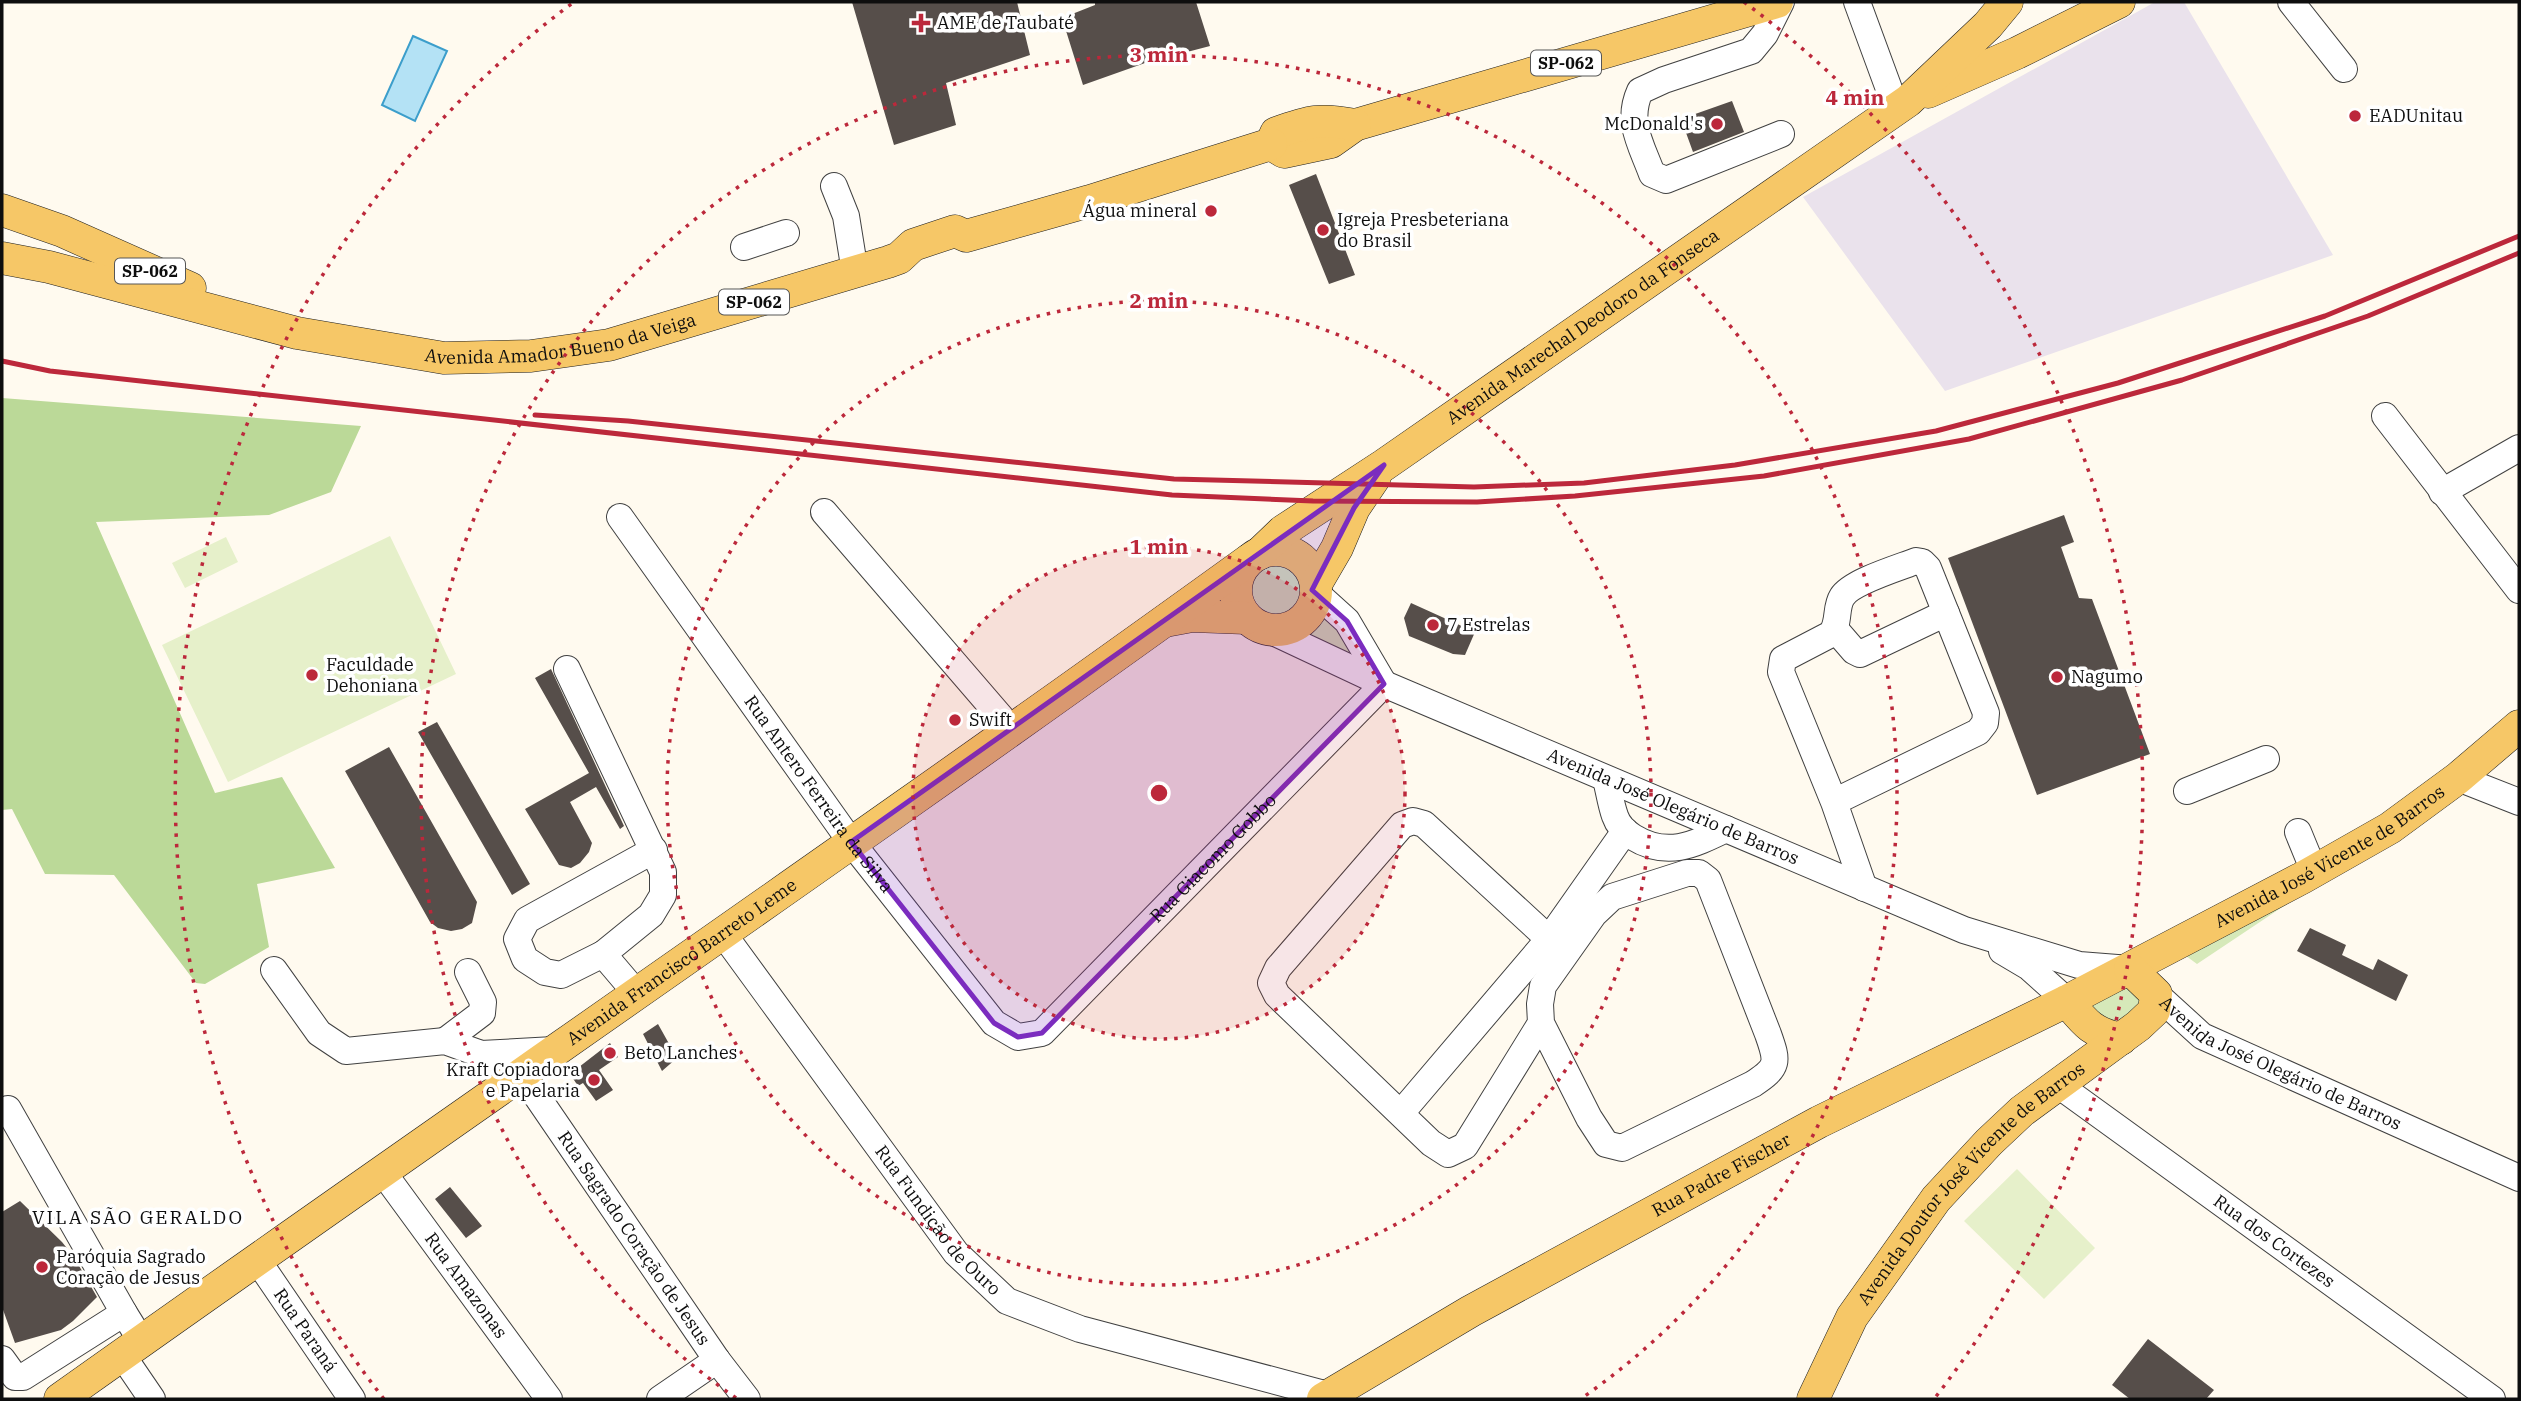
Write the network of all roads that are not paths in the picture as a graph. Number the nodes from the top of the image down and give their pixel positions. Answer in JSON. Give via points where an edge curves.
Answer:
{"nodes":[{"id":1,"x":1779,"y":2,"type":"edge"},
{"id":2,"x":1857,"y":2,"type":"edge"},
{"id":3,"x":2007,"y":2,"type":"edge"},
{"id":4,"x":2087,"y":2,"type":"edge"},
{"id":5,"x":2100,"y":2,"type":"edge"},
{"id":6,"x":2119,"y":2,"type":"edge"},
{"id":7,"x":2291,"y":2,"type":"edge"},
{"id":8,"x":2344,"y":69,"type":"dead end"},
{"id":9,"x":1902,"y":104,"type":"junction"},
{"id":10,"x":1781,"y":134,"type":"dead end"},
{"id":11,"x":834,"y":186,"type":"dead end"},
{"id":12,"x":2,"y":209,"type":"edge"},
{"id":13,"x":786,"y":233,"type":"dead end"},
{"id":14,"x":744,"y":247,"type":"dead end"},
{"id":15,"x":2,"y":258,"type":"edge"},
{"id":16,"x":855,"y":272,"type":"junction"},
{"id":17,"x":297,"y":333,"type":"junction"},
{"id":18,"x":2385,"y":416,"type":"dead end"},
{"id":19,"x":2519,"y":448,"type":"edge"},
{"id":20,"x":1384,"y":465,"type":"junction"},
{"id":21,"x":2442,"y":492,"type":"junction"},
{"id":22,"x":824,"y":512,"type":"dead end"},
{"id":23,"x":620,"y":517,"type":"dead end"},
{"id":24,"x":1254,"y":557,"type":"junction"},
{"id":25,"x":1316,"y":588,"type":"junction"},
{"id":26,"x":2519,"y":590,"type":"edge"},
{"id":27,"x":1946,"y":613,"type":"junction"},
{"id":28,"x":1165,"y":621,"type":"junction"},
{"id":29,"x":1257,"y":624,"type":"junction"},
{"id":30,"x":1835,"y":629,"type":"junction"},
{"id":31,"x":567,"y":669,"type":"dead end"},
{"id":32,"x":1384,"y":684,"type":"junction"},
{"id":33,"x":2519,"y":726,"type":"edge"},
{"id":34,"x":1011,"y":729,"type":"junction"},
{"id":35,"x":2266,"y":759,"type":"dead end"},
{"id":36,"x":2458,"y":778,"type":"junction"},
{"id":37,"x":1606,"y":779,"type":"junction"},
{"id":38,"x":2187,"y":790,"type":"dead end"},
{"id":39,"x":1834,"y":802,"type":"junction"},
{"id":40,"x":2519,"y":802,"type":"edge"},
{"id":41,"x":1726,"y":829,"type":"junction"},
{"id":42,"x":1625,"y":831,"type":"junction"},
{"id":43,"x":2298,"y":832,"type":"dead end"},
{"id":44,"x":851,"y":842,"type":"junction"},
{"id":45,"x":1667,"y":849,"type":"junction"},
{"id":46,"x":653,"y":850,"type":"junction"},
{"id":47,"x":2314,"y":871,"type":"junction"},
{"id":48,"x":1644,"y":887,"type":"junction"},
{"id":49,"x":1864,"y":888,"type":"junction"},
{"id":50,"x":1964,"y":930,"type":"junction"},
{"id":51,"x":724,"y":935,"type":"junction"},
{"id":52,"x":1558,"y":944,"type":"junction"},
{"id":53,"x":603,"y":954,"type":"junction"},
{"id":54,"x":2130,"y":969,"type":"junction"},
{"id":55,"x":274,"y":970,"type":"dead end"},
{"id":56,"x":468,"y":972,"type":"dead end"},
{"id":57,"x":637,"y":994,"type":"junction"},
{"id":58,"x":2156,"y":994,"type":"junction"},
{"id":59,"x":2067,"y":1001,"type":"junction"},
{"id":60,"x":1541,"y":1023,"type":"junction"},
{"id":61,"x":1042,"y":1033,"type":"joint"},
{"id":62,"x":2121,"y":1039,"type":"junction"},
{"id":63,"x":445,"y":1041,"type":"junction"},
{"id":64,"x":554,"y":1050,"type":"junction"},
{"id":65,"x":521,"y":1073,"type":"junction"},
{"id":66,"x":2057,"y":1084,"type":"junction"},
{"id":67,"x":2,"y":1113,"type":"edge"},
{"id":68,"x":1401,"y":1113,"type":"junction"},
{"id":69,"x":382,"y":1171,"type":"junction"},
{"id":70,"x":2519,"y":1178,"type":"edge"},
{"id":71,"x":258,"y":1261,"type":"junction"},
{"id":72,"x":124,"y":1313,"type":"junction"},
{"id":73,"x":72,"y":1346,"type":"junction"},
{"id":74,"x":132,"y":1349,"type":"junction"},
{"id":75,"x":717,"y":1360,"type":"junction"},
{"id":76,"x":8,"y":1368,"type":"edge"},
{"id":77,"x":95,"y":1375,"type":"junction"},
{"id":78,"x":741,"y":1397,"type":"edge"},
{"id":79,"x":1332,"y":1398,"type":"edge"},
{"id":80,"x":29,"y":1399,"type":"edge"},
{"id":81,"x":60,"y":1399,"type":"edge"},
{"id":82,"x":152,"y":1399,"type":"edge"},
{"id":83,"x":352,"y":1399,"type":"edge"},
{"id":84,"x":549,"y":1399,"type":"edge"},
{"id":85,"x":660,"y":1399,"type":"edge"},
{"id":86,"x":1813,"y":1399,"type":"edge"},
{"id":87,"x":2492,"y":1399,"type":"edge"}],
"edges":[{"from":1,"to":10,"type":"street","via":[[1765,34],[1751,51],[1640,91],[1633,120],[1652,174],[1666,180]]},
{"from":1,"to":16,"type":"main road","name":"Avenida Amador Bueno da Veiga","number":"SP-062","via":[[1355,125],[1331,142],[1284,152],[1271,144],[966,236],[959,246],[915,262],[899,258]]},
{"from":2,"to":9,"type":"street"},
{"from":3,"to":9,"type":"main road","name":"Avenida Marechal Deodoro da Fonseca"},
{"from":4,"to":5,"type":"main road"},
{"from":6,"to":9,"type":"main road","name":"Avenida Marechal Deodoro da Fonseca"},
{"from":7,"to":8,"type":"street"},
{"from":9,"to":20,"type":"main road","name":"Avenida Marechal Deodoro da Fonseca"},
{"from":11,"to":16,"type":"street","via":[[846,216]]},
{"from":12,"to":17,"type":"main road","name":"Avenida Amador Bueno da Veiga","number":"SP-062","via":[[62,230]]},
{"from":13,"to":14,"type":"street"},
{"from":15,"to":17,"type":"main road","name":"Avenida Amador Bueno da Veiga","number":"SP-062"},
{"from":16,"to":17,"type":"main road","name":"Avenida Amador Bueno da Veiga","number":"SP-062","via":[[609,345],[531,356],[444,358]]},
{"from":18,"to":21,"type":"street"},
{"from":19,"to":21,"type":"street"},
{"from":20,"to":24,"type":"main road","name":"Avenida Marechal Deodoro da Fonseca","via":[[1283,531]]},
{"from":20,"to":25,"type":"main road","via":[[1354,508]]},
{"from":21,"to":26,"type":"street"},
{"from":22,"to":34,"type":"street"},
{"from":23,"to":44,"type":"street","name":"Rua Antero Ferreira da Silva"},
{"from":24,"to":25,"type":"main road","via":[[1271,550],[1295,555],[1311,572]]},
{"from":24,"to":28,"type":"main road","name":"Avenida Francisco Barreto Leme"},
{"from":24,"to":29,"type":"main road","via":[[1241,570],[1236,595],[1239,607]]},
{"from":25,"to":29,"type":"main road","via":[[1312,609],[1294,627],[1282,631]]},
{"from":25,"to":32,"type":"street","via":[[1347,621]]},
{"from":27,"to":30,"type":"street","via":[[1860,653]]},
{"from":27,"to":30,"type":"street","via":[[1928,568],[1916,561],[1849,589],[1840,599]]},
{"from":27,"to":39,"type":"street","via":[[1986,713],[1985,723],[1978,732]]},
{"from":28,"to":29,"type":"main road","name":"Avenida Francisco Barreto Leme","via":[[1192,616]]},
{"from":28,"to":34,"type":"main road","name":"Avenida Francisco Barreto Leme"},
{"from":29,"to":32,"type":"street","name":"Avenida José Olegário de Barros"},
{"from":30,"to":39,"type":"street","via":[[1783,659],[1781,672]]},
{"from":31,"to":46,"type":"street"},
{"from":32,"to":37,"type":"street","name":"Avenida José Olegário de Barros"},
{"from":32,"to":61,"type":"street","name":"Rua Giacomo Gobbo"},
{"from":33,"to":36,"type":"main road","name":"Avenida José Vicente de Barros"},
{"from":34,"to":44,"type":"main road","name":"Avenida Francisco Barreto Leme"},
{"from":35,"to":38,"type":"street"},
{"from":36,"to":40,"type":"street"},
{"from":36,"to":47,"type":"main road","name":"Avenida José Vicente de Barros","via":[[2390,828]]},
{"from":37,"to":41,"type":"street","name":"Avenida José Olegário de Barros"},
{"from":37,"to":42,"type":"street","via":[[1615,819]]},
{"from":39,"to":49,"type":"street"},
{"from":41,"to":45,"type":"street"},
{"from":41,"to":49,"type":"street","name":"Avenida José Olegário de Barros"},
{"from":42,"to":45,"type":"street","via":[[1648,846]]},
{"from":42,"to":52,"type":"street"},
{"from":43,"to":47,"type":"street"},
{"from":44,"to":51,"type":"main road","name":"Avenida Francisco Barreto Leme"},
{"from":44,"to":61,"type":"street","name":"Rua Antero Ferreira da Silva","via":[[994,1023],[1018,1037]]},
{"from":45,"to":48,"type":"street"},
{"from":46,"to":53,"type":"street","via":[[663,872],[663,895],[651,915]]},
{"from":46,"to":53,"type":"street","via":[[527,920],[517,939],[525,959],[545,972],[561,975]]},
{"from":47,"to":54,"type":"main road","name":"Avenida José Vicente de Barros"},
{"from":48,"to":52,"type":"street","via":[[1612,897]]},
{"from":48,"to":60,"type":"street","via":[[1687,873],[1699,873],[1708,880],[1775,1054],[1770,1073],[1622,1148],[1606,1144],[1600,1135]]},
{"from":49,"to":50,"type":"street","name":"Avenida José Olegário de Barros"},
{"from":50,"to":54,"type":"street","name":"Avenida José Olegário de Barros","via":[[2079,965]]},
{"from":50,"to":59,"type":"street","name":"Avenida José Olegário de Barros","via":[[2029,967]]},
{"from":51,"to":57,"type":"main road","name":"Avenida Francisco Barreto Leme"},
{"from":51,"to":79,"type":"street","name":"Rua Fundição de Ouro","via":[[957,1253],[1007,1301],[1080,1329]]},
{"from":52,"to":60,"type":"street","via":[[1543,986]]},
{"from":52,"to":68,"type":"street"},
{"from":52,"to":68,"type":"street","via":[[1424,824],[1402,825],[1278,968],[1271,983],[1277,995]]},
{"from":53,"to":57,"type":"street"},
{"from":54,"to":58,"type":"main road","name":"Avenida José Olegário de Barros"},
{"from":54,"to":59,"type":"main road","name":"Rua Padre Fischer"},
{"from":55,"to":63,"type":"street","via":[[319,1033],[346,1051]]},
{"from":56,"to":63,"type":"street","via":[[484,1002],[482,1013]]},
{"from":57,"to":64,"type":"main road","name":"Avenida Francisco Barreto Leme"},
{"from":58,"to":62,"type":"main road","name":"Avenida Doutor José Vicente de Barros","via":[[2154,1011]]},
{"from":58,"to":70,"type":"street","name":"Avenida José Olegário de Barros","via":[[2202,1036]]},
{"from":59,"to":62,"type":"main road","name":"Avenida José Olegário de Barros","via":[[2088,1027]]},
{"from":59,"to":79,"type":"main road","name":"Rua Padre Fischer","via":[[1819,1122],[1471,1311]]},
{"from":60,"to":68,"type":"street","via":[[1465,1146],[1448,1154]]},
{"from":62,"to":66,"type":"main road","name":"Avenida Doutor José Vicente de Barros"},
{"from":63,"to":64,"type":"street","via":[[481,1054]]},
{"from":64,"to":65,"type":"main road","name":"Avenida Francisco Barreto Leme"},
{"from":65,"to":69,"type":"main road","name":"Avenida Francisco Barreto Leme"},
{"from":65,"to":75,"type":"street","name":"Rua Sagrado Coração de Jesus"},
{"from":66,"to":86,"type":"main road","name":"Avenida Doutor José Vicente de Barros","via":[[1997,1134],[1936,1199],[1852,1317]]},
{"from":66,"to":87,"type":"street","name":"Rua dos Cortezes"},
{"from":67,"to":72,"type":"street","via":[[8,1110]]},
{"from":69,"to":71,"type":"main road","name":"Avenida Francisco Barreto Leme"},
{"from":69,"to":84,"type":"street","name":"Rua Amazonas"},
{"from":71,"to":74,"type":"main road","name":"Avenida Francisco Barreto Leme"},
{"from":71,"to":83,"type":"street","name":"Rua Paraná"},
{"from":72,"to":73,"type":"street"},
{"from":72,"to":74,"type":"street"},
{"from":73,"to":76,"type":"street","via":[[23,1377]]},
{"from":73,"to":77,"type":"street"},
{"from":74,"to":77,"type":"main road","name":"Avenida Francisco Barreto Leme"},
{"from":74,"to":82,"type":"street"},
{"from":75,"to":78,"type":"street","name":"Rua Sagrado Coração de Jesus"},
{"from":75,"to":85,"type":"street"},
{"from":76,"to":80,"type":"street"},
{"from":77,"to":81,"type":"main road","name":"Avenida Francisco Barreto Leme"}]}
